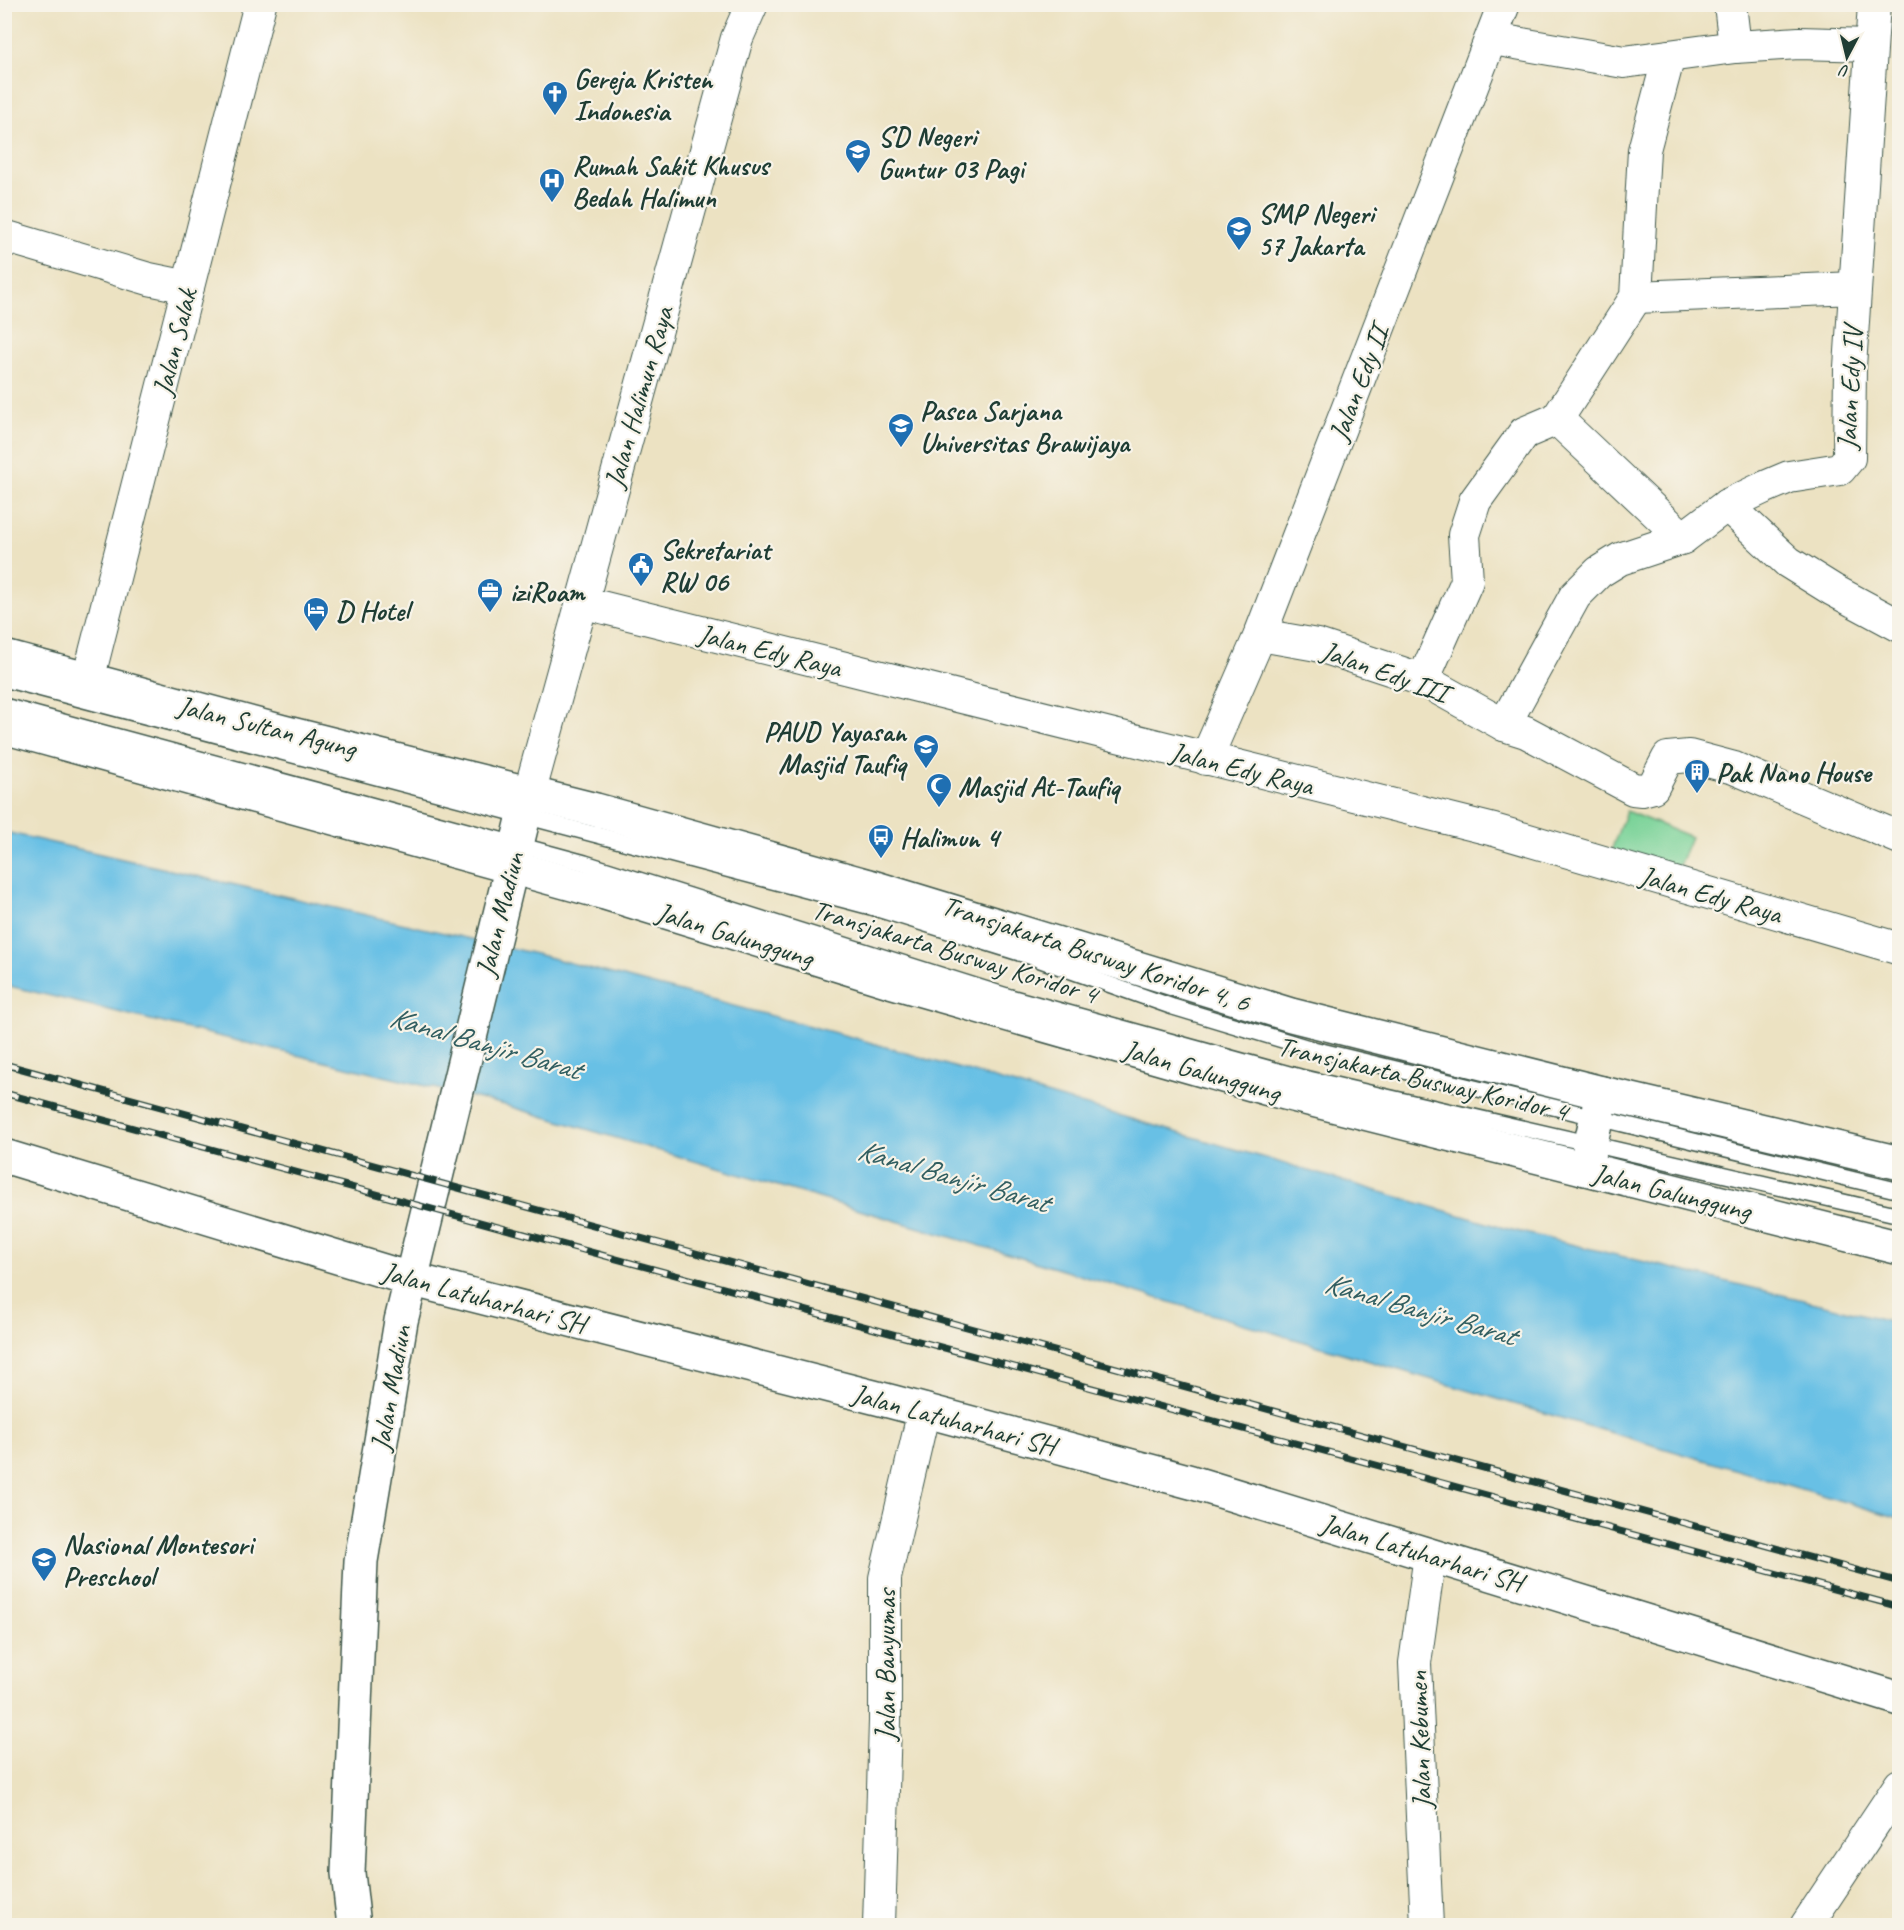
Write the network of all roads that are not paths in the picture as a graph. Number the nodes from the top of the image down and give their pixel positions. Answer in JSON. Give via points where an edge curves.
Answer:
{"nodes":[{"id":1,"x":260,"y":4,"type":"edge"},
{"id":2,"x":752,"y":4,"type":"edge"},
{"id":3,"x":1504,"y":4,"type":"edge"},
{"id":4,"x":1730,"y":4,"type":"edge"},
{"id":5,"x":1874,"y":4,"type":"edge"},
{"id":6,"x":1492,"y":39,"type":"junction"},
{"id":7,"x":1871,"y":45,"type":"junction"},
{"id":8,"x":1735,"y":47,"type":"junction"},
{"id":9,"x":1669,"y":56,"type":"junction"},
{"id":10,"x":4,"y":236,"type":"edge"},
{"id":11,"x":188,"y":287,"type":"junction"},
{"id":12,"x":1855,"y":288,"type":"junction"},
{"id":13,"x":1636,"y":297,"type":"junction"},
{"id":14,"x":1557,"y":419,"type":"junction"},
{"id":15,"x":1727,"y":506,"type":"junction"},
{"id":16,"x":1683,"y":538,"type":"junction"},
{"id":17,"x":580,"y":602,"type":"junction"},
{"id":18,"x":1899,"y":626,"type":"edge"},
{"id":19,"x":1260,"y":635,"type":"junction"},
{"id":20,"x":4,"y":657,"type":"edge"},
{"id":21,"x":4,"y":679,"type":"edge"},
{"id":22,"x":88,"y":680,"type":"junction"},
{"id":23,"x":1423,"y":680,"type":"junction"},
{"id":24,"x":4,"y":706,"type":"edge"},
{"id":25,"x":1504,"y":725,"type":"junction"},
{"id":26,"x":4,"y":727,"type":"edge"},
{"id":27,"x":1206,"y":759,"type":"junction"},
{"id":28,"x":527,"y":803,"type":"junction"},
{"id":29,"x":1899,"y":838,"type":"edge"},
{"id":30,"x":510,"y":868,"type":"junction"},
{"id":31,"x":1899,"y":949,"type":"edge"},
{"id":32,"x":1594,"y":1131,"type":"junction"},
{"id":33,"x":4,"y":1156,"type":"edge"},
{"id":34,"x":1899,"y":1163,"type":"edge"},
{"id":35,"x":1899,"y":1191,"type":"edge"},
{"id":36,"x":1899,"y":1215,"type":"edge"},
{"id":37,"x":1899,"y":1248,"type":"edge"},
{"id":38,"x":410,"y":1279,"type":"junction"},
{"id":39,"x":924,"y":1410,"type":"junction"},
{"id":40,"x":1430,"y":1555,"type":"junction"},
{"id":41,"x":1899,"y":1698,"type":"edge"},
{"id":42,"x":1899,"y":1785,"type":"edge"},
{"id":43,"x":354,"y":1926,"type":"edge"},
{"id":44,"x":879,"y":1926,"type":"edge"},
{"id":45,"x":1427,"y":1926,"type":"edge"},
{"id":46,"x":1806,"y":1926,"type":"edge"}],
"edges":[{"from":1,"to":11,"type":"street","name":"Jalan Salak"},
{"from":2,"to":17,"type":"street","name":"Jalan Halimun Raya","via":[[737,38]]},
{"from":3,"to":6,"type":"street","name":"Jalan Edy II"},
{"from":4,"to":8,"type":"street"},
{"from":5,"to":7,"type":"street","name":"Jalan Edy IV"},
{"from":6,"to":9,"type":"street","via":[[1624,62]]},
{"from":6,"to":19,"type":"street","name":"Jalan Edy II"},
{"from":7,"to":8,"type":"street","via":[[1799,42]]},
{"from":7,"to":12,"type":"street","name":"Jalan Edy IV"},
{"from":8,"to":9,"type":"street"},
{"from":9,"to":13,"type":"street","via":[[1644,150]]},
{"from":10,"to":11,"type":"street"},
{"from":11,"to":22,"type":"street","name":"Jalan Salak"},
{"from":12,"to":13,"type":"street"},
{"from":12,"to":15,"type":"street","name":"Jalan Edy IV","via":[[1849,458],[1840,469],[1789,477]]},
{"from":13,"to":14,"type":"street"},
{"from":14,"to":16,"type":"street"},
{"from":14,"to":23,"type":"street","via":[[1524,433],[1475,501],[1464,535],[1467,581]]},
{"from":15,"to":16,"type":"street","name":"Jalan Edy IV"},
{"from":15,"to":18,"type":"street","via":[[1788,562]]},
{"from":16,"to":25,"type":"street","name":"Jalan Edy IV","via":[[1620,559],[1599,572],[1575,596]]},
{"from":17,"to":27,"type":"street","name":"Jalan Edy Raya"},
{"from":17,"to":28,"type":"street","name":"Jalan Halimun Raya"},
{"from":19,"to":23,"type":"street","name":"Jalan Edy III","via":[[1317,645]]},
{"from":19,"to":27,"type":"street","name":"Jalan Edy II"},
{"from":20,"to":22,"type":"main road","name":"Jalan Sultan Agung"},
{"from":21,"to":28,"type":"lane"},
{"from":22,"to":28,"type":"main road","name":"Jalan Sultan Agung"},
{"from":23,"to":25,"type":"street","name":"Jalan Edy III"},
{"from":24,"to":30,"type":"lane"},
{"from":25,"to":29,"type":"street","name":"Jalan Edy III","via":[[1526,732],[1633,789],[1653,787],[1668,759],[1689,756],[1734,768]]},
{"from":26,"to":30,"type":"main road"},
{"from":27,"to":31,"type":"street","name":"Jalan Edy Raya","via":[[1494,830]]},
{"from":28,"to":30,"type":"main road","name":"Jalan Madiun"},
{"from":28,"to":32,"type":"main road","name":"Jalan Galunggung","via":[[869,886],[1291,1015]]},
{"from":30,"to":32,"type":"main road","name":"Jalan Galunggung","via":[[1253,1085]]},
{"from":30,"to":38,"type":"main road","name":"Jalan Madiun"},
{"from":32,"to":34,"type":"main road","name":"Jalan Galunggung"},
{"from":32,"to":35,"type":"lane"},
{"from":32,"to":36,"type":"lane","name":"Transjakarta Busway Koridor 4"},
{"from":32,"to":37,"type":"main road","name":"Jalan Galunggung"},
{"from":33,"to":38,"type":"main road","name":"Jalan Latuharhari SH"},
{"from":38,"to":39,"type":"main road","name":"Jalan Latuharhari SH"},
{"from":38,"to":43,"type":"main road","name":"Jalan Madiun","via":[[361,1561],[348,1873]]},
{"from":39,"to":40,"type":"main road","name":"Jalan Latuharhari SH","via":[[1191,1482]]},
{"from":39,"to":44,"type":"street","name":"Jalan Banyumas","via":[[885,1578]]},
{"from":40,"to":41,"type":"main road","name":"Jalan Latuharhari SH"},
{"from":40,"to":45,"type":"street","name":"Jalan Kebumen","via":[[1415,1663]]},
{"from":42,"to":46,"type":"street"}]}
